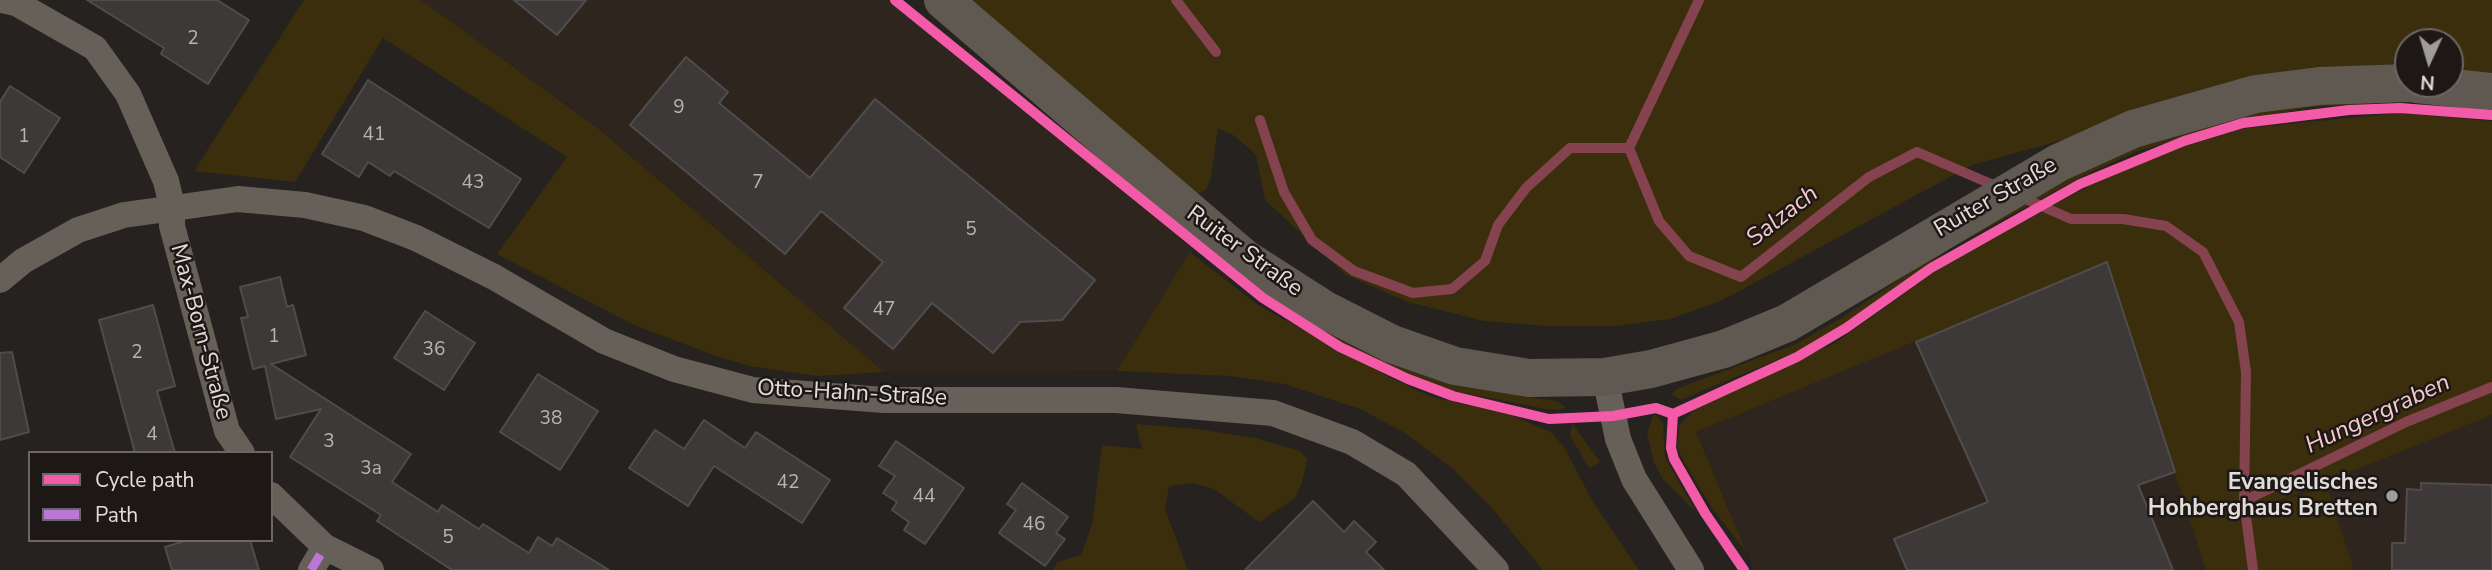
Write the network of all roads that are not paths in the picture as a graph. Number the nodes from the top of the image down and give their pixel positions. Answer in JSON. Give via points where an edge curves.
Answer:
{"nodes":[{"id":1,"x":1,"y":0,"type":"edge"},
{"id":2,"x":943,"y":0,"type":"edge"},
{"id":3,"x":2394,"y":83,"type":"edge"},
{"id":4,"x":2464,"y":89,"type":"edge"},
{"id":5,"x":2492,"y":92,"type":"edge"},
{"id":6,"x":172,"y":206,"type":"junction"},
{"id":7,"x":0,"y":280,"type":"edge"},
{"id":8,"x":1605,"y":377,"type":"junction"},
{"id":9,"x":241,"y":451,"type":"edge"},
{"id":10,"x":273,"y":497,"type":"edge"},
{"id":11,"x":325,"y":547,"type":"junction"},
{"id":12,"x":311,"y":570,"type":"edge"},
{"id":13,"x":371,"y":570,"type":"edge"},
{"id":14,"x":1496,"y":570,"type":"edge"},
{"id":15,"x":1691,"y":570,"type":"edge"}],
"edges":[{"from":1,"to":6,"type":"street","name":"Max-Born-Straße","via":[[16,3],[94,48],[128,94],[166,181]]},
{"from":2,"to":8,"type":"street","name":"Ruiter Straße","via":[[1204,226],[1325,310],[1392,344],[1455,366],[1529,379]]},
{"from":3,"to":8,"type":"street","name":"Ruiter Straße","via":[[2256,94],[2133,129],[2058,163],[1787,323],[1724,349]]},
{"from":4,"to":5,"type":"street"},
{"from":6,"to":7,"type":"street","name":"Otto-Hahn-Straße","via":[[78,230],[23,261]]},
{"from":6,"to":9,"type":"street","name":"Max-Born-Straße","via":[[172,226],[227,431]]},
{"from":6,"to":14,"type":"street","name":"Otto-Hahn-Straße","via":[[238,199],[305,205],[364,218],[494,277],[604,341],[674,369],[753,390],[884,400],[1116,400],[1273,413],[1352,442],[1406,474]]},
{"from":8,"to":15,"type":"street","via":[[1618,439],[1634,479]]},
{"from":10,"to":11,"type":"street"},
{"from":11,"to":12,"type":"street"},
{"from":11,"to":13,"type":"street"}]}
